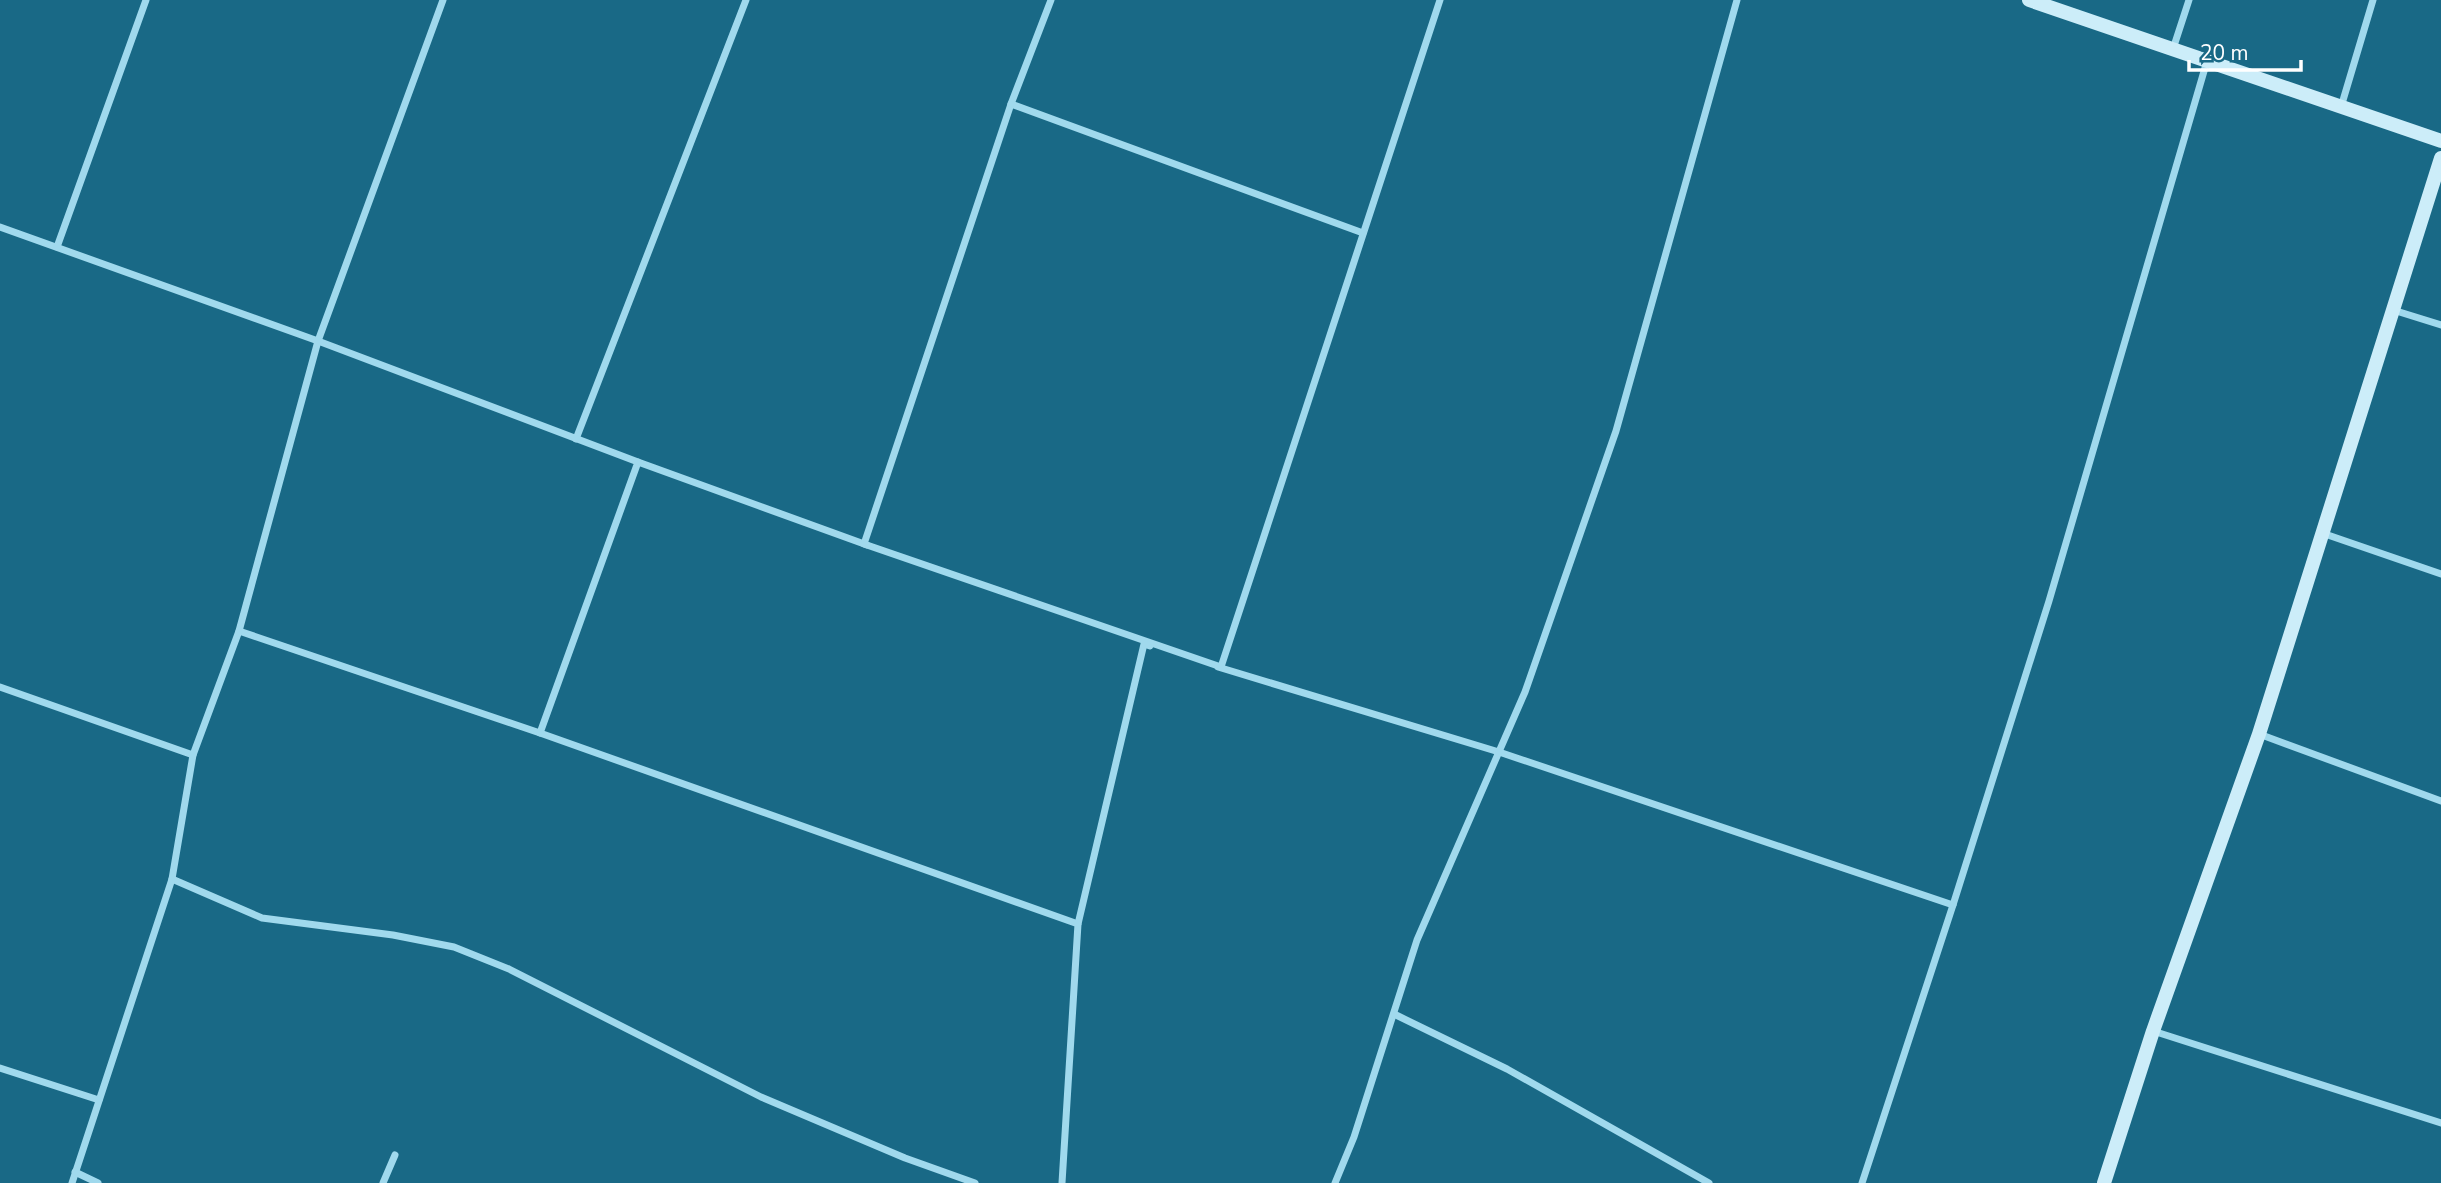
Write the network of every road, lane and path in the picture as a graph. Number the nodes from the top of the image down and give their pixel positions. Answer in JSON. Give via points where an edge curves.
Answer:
{"nodes":[{"id":1,"x":146,"y":0,"type":"edge"},
{"id":2,"x":443,"y":0,"type":"edge"},
{"id":3,"x":747,"y":0,"type":"edge"},
{"id":4,"x":1051,"y":0,"type":"edge"},
{"id":5,"x":1440,"y":0,"type":"edge"},
{"id":6,"x":1737,"y":0,"type":"edge"},
{"id":7,"x":2029,"y":0,"type":"edge"},
{"id":8,"x":2189,"y":0,"type":"edge"},
{"id":9,"x":2373,"y":0,"type":"edge"},
{"id":10,"x":2173,"y":49,"type":"junction"},
{"id":11,"x":2207,"y":61,"type":"junction"},
{"id":12,"x":1011,"y":104,"type":"junction"},
{"id":13,"x":2341,"y":107,"type":"junction"},
{"id":14,"x":2441,"y":141,"type":"edge"},
{"id":15,"x":2441,"y":158,"type":"edge"},
{"id":16,"x":0,"y":227,"type":"edge"},
{"id":17,"x":1363,"y":233,"type":"junction"},
{"id":18,"x":57,"y":247,"type":"junction"},
{"id":19,"x":2393,"y":310,"type":"junction"},
{"id":20,"x":2441,"y":326,"type":"edge"},
{"id":21,"x":318,"y":341,"type":"junction"},
{"id":22,"x":576,"y":439,"type":"junction"},
{"id":23,"x":638,"y":462,"type":"junction"},
{"id":24,"x":2322,"y":533,"type":"junction"},
{"id":25,"x":864,"y":544,"type":"junction"},
{"id":26,"x":2441,"y":574,"type":"edge"},
{"id":27,"x":239,"y":631,"type":"junction"},
{"id":28,"x":1144,"y":644,"type":"junction"},
{"id":29,"x":1221,"y":667,"type":"junction"},
{"id":30,"x":0,"y":687,"type":"edge"},
{"id":31,"x":540,"y":733,"type":"junction"},
{"id":32,"x":2259,"y":734,"type":"junction"},
{"id":33,"x":1499,"y":752,"type":"junction"},
{"id":34,"x":194,"y":755,"type":"junction"},
{"id":35,"x":2441,"y":801,"type":"edge"},
{"id":36,"x":172,"y":879,"type":"junction"},
{"id":37,"x":1953,"y":905,"type":"junction"},
{"id":38,"x":1078,"y":924,"type":"junction"},
{"id":39,"x":1394,"y":1014,"type":"junction"},
{"id":40,"x":2153,"y":1031,"type":"junction"},
{"id":41,"x":0,"y":1068,"type":"edge"},
{"id":42,"x":99,"y":1100,"type":"junction"},
{"id":43,"x":2441,"y":1123,"type":"edge"},
{"id":44,"x":395,"y":1155,"type":"dead end"},
{"id":45,"x":75,"y":1172,"type":"junction"},
{"id":46,"x":72,"y":1183,"type":"edge"},
{"id":47,"x":97,"y":1183,"type":"edge"},
{"id":48,"x":383,"y":1183,"type":"edge"},
{"id":49,"x":975,"y":1183,"type":"edge"},
{"id":50,"x":1062,"y":1183,"type":"edge"},
{"id":51,"x":1335,"y":1183,"type":"edge"},
{"id":52,"x":1709,"y":1183,"type":"edge"},
{"id":53,"x":1862,"y":1183,"type":"edge"},
{"id":54,"x":2104,"y":1183,"type":"edge"}],
"edges":[{"from":1,"to":18,"type":"street"},
{"from":2,"to":21,"type":"street"},
{"from":3,"to":22,"type":"street"},
{"from":4,"to":12,"type":"street"},
{"from":5,"to":17,"type":"street"},
{"from":6,"to":33,"type":"street","via":[[1616,431],[1525,692]]},
{"from":7,"to":10,"type":"street"},
{"from":8,"to":10,"type":"street"},
{"from":9,"to":13,"type":"street"},
{"from":10,"to":11,"type":"street"},
{"from":11,"to":13,"type":"street"},
{"from":11,"to":37,"type":"street","via":[[2049,601]]},
{"from":12,"to":17,"type":"street"},
{"from":12,"to":25,"type":"street"},
{"from":13,"to":14,"type":"street"},
{"from":15,"to":19,"type":"street"},
{"from":16,"to":18,"type":"street"},
{"from":17,"to":29,"type":"street"},
{"from":18,"to":21,"type":"street"},
{"from":19,"to":20,"type":"street"},
{"from":19,"to":24,"type":"street"},
{"from":21,"to":22,"type":"street"},
{"from":21,"to":27,"type":"street"},
{"from":22,"to":23,"type":"street"},
{"from":23,"to":25,"type":"street"},
{"from":23,"to":31,"type":"street"},
{"from":24,"to":26,"type":"street"},
{"from":24,"to":32,"type":"street"},
{"from":25,"to":28,"type":"street"},
{"from":25,"to":29,"type":"street"},
{"from":27,"to":31,"type":"street"},
{"from":27,"to":34,"type":"street"},
{"from":28,"to":29,"type":"street"},
{"from":28,"to":38,"type":"street"},
{"from":29,"to":33,"type":"street"},
{"from":30,"to":34,"type":"street"},
{"from":31,"to":38,"type":"street"},
{"from":32,"to":35,"type":"street"},
{"from":32,"to":40,"type":"street"},
{"from":33,"to":37,"type":"street"},
{"from":33,"to":39,"type":"street","via":[[1417,940]]},
{"from":34,"to":36,"type":"street"},
{"from":36,"to":42,"type":"street"},
{"from":36,"to":49,"type":"street","via":[[262,918],[454,947],[521,975],[761,1097]]},
{"from":37,"to":53,"type":"street"},
{"from":38,"to":50,"type":"street"},
{"from":39,"to":51,"type":"street"},
{"from":39,"to":52,"type":"street","via":[[1507,1069]]},
{"from":40,"to":43,"type":"street"},
{"from":40,"to":54,"type":"street"},
{"from":41,"to":42,"type":"street"},
{"from":42,"to":45,"type":"street"},
{"from":44,"to":48,"type":"street"},
{"from":45,"to":46,"type":"street"},
{"from":45,"to":47,"type":"street"}]}
